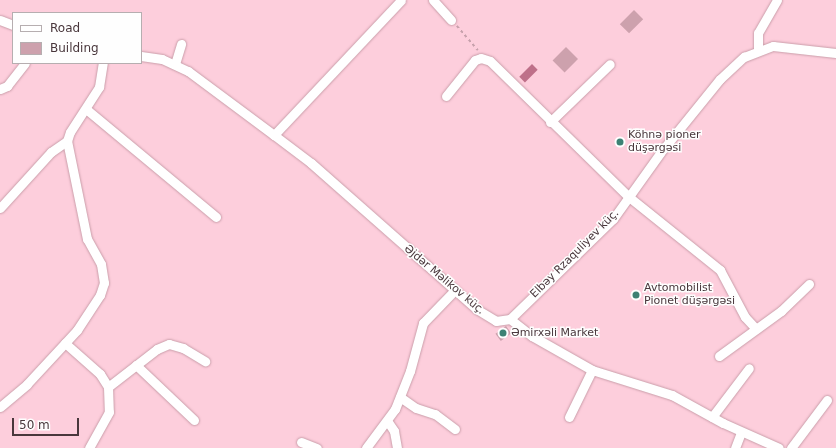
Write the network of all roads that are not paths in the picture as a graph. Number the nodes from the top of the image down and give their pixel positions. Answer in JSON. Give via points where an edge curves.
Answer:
{"nodes":[{"id":1,"x":401,"y":0,"type":"edge"},
{"id":2,"x":777,"y":0,"type":"edge"},
{"id":3,"x":435,"y":1,"type":"edge"},
{"id":4,"x":0,"y":20,"type":"edge"},
{"id":5,"x":451,"y":20,"type":"road end"},
{"id":6,"x":12,"y":25,"type":"edge"},
{"id":7,"x":181,"y":44,"type":"dead end"},
{"id":8,"x":758,"y":49,"type":"junction"},
{"id":9,"x":836,"y":53,"type":"edge"},
{"id":10,"x":142,"y":56,"type":"edge"},
{"id":11,"x":23,"y":64,"type":"edge"},
{"id":12,"x":103,"y":64,"type":"edge"},
{"id":13,"x":175,"y":64,"type":"junction"},
{"id":14,"x":610,"y":64,"type":"dead end"},
{"id":15,"x":0,"y":89,"type":"edge"},
{"id":16,"x":446,"y":96,"type":"dead end"},
{"id":17,"x":86,"y":109,"type":"junction"},
{"id":18,"x":550,"y":122,"type":"junction"},
{"id":19,"x":274,"y":135,"type":"junction"},
{"id":20,"x":67,"y":141,"type":"junction"},
{"id":21,"x":629,"y":198,"type":"junction"},
{"id":22,"x":0,"y":208,"type":"edge"},
{"id":23,"x":216,"y":217,"type":"dead end"},
{"id":24,"x":809,"y":284,"type":"dead end"},
{"id":25,"x":455,"y":290,"type":"junction"},
{"id":26,"x":510,"y":319,"type":"junction"},
{"id":27,"x":756,"y":329,"type":"junction"},
{"id":28,"x":65,"y":343,"type":"junction"},
{"id":29,"x":719,"y":356,"type":"dead end"},
{"id":30,"x":205,"y":361,"type":"dead end"},
{"id":31,"x":136,"y":365,"type":"junction"},
{"id":32,"x":750,"y":368,"type":"dead end"},
{"id":33,"x":592,"y":370,"type":"junction"},
{"id":34,"x":108,"y":387,"type":"junction"},
{"id":35,"x":400,"y":398,"type":"junction"},
{"id":36,"x":827,"y":400,"type":"dead end"},
{"id":37,"x":0,"y":406,"type":"edge"},
{"id":38,"x":569,"y":417,"type":"dead end"},
{"id":39,"x":712,"y":417,"type":"junction"},
{"id":40,"x":194,"y":420,"type":"dead end"},
{"id":41,"x":388,"y":422,"type":"junction"},
{"id":42,"x":455,"y":429,"type":"dead end"},
{"id":43,"x":741,"y":432,"type":"junction"},
{"id":44,"x":301,"y":442,"type":"dead end"},
{"id":45,"x":89,"y":448,"type":"edge"},
{"id":46,"x":317,"y":448,"type":"edge"},
{"id":47,"x":366,"y":448,"type":"edge"},
{"id":48,"x":397,"y":448,"type":"edge"},
{"id":49,"x":735,"y":448,"type":"edge"},
{"id":50,"x":779,"y":448,"type":"edge"},
{"id":51,"x":791,"y":448,"type":"edge"}],
"edges":[{"from":1,"to":19,"type":"street"},
{"from":2,"to":8,"type":"street","via":[[758,33]]},
{"from":3,"to":5,"type":"street"},
{"from":4,"to":6,"type":"street"},
{"from":7,"to":13,"type":"street"},
{"from":8,"to":9,"type":"street","name":"Elbəy Rzaquliyev küç.","via":[[782,46]]},
{"from":8,"to":21,"type":"street","name":"Elbəy Rzaquliyev küç.","via":[[744,57],[720,79],[660,152]]},
{"from":10,"to":13,"type":"street","name":"Əjdər Məlikov küç."},
{"from":11,"to":15,"type":"street","via":[[7,86]]},
{"from":12,"to":17,"type":"street","via":[[102,80]]},
{"from":13,"to":19,"type":"street","name":"Əjdər Məlikov küç."},
{"from":14,"to":18,"type":"street"},
{"from":16,"to":18,"type":"street","via":[[470,65],[481,58],[490,61]]},
{"from":17,"to":20,"type":"street"},
{"from":17,"to":23,"type":"street"},
{"from":18,"to":21,"type":"street"},
{"from":19,"to":25,"type":"street","name":"Əjdər Məlikov küç.","via":[[311,163]]},
{"from":20,"to":22,"type":"street","via":[[51,152]]},
{"from":20,"to":28,"type":"street","via":[[87,239],[101,264],[104,283],[89,314]]},
{"from":21,"to":26,"type":"street","name":"Elbəy Rzaquliyev küç.","via":[[613,219]]},
{"from":21,"to":27,"type":"street","via":[[720,270],[745,317]]},
{"from":24,"to":27,"type":"street"},
{"from":25,"to":26,"type":"street","name":"Əjdər Məlikov küç.","via":[[488,317],[496,321]]},
{"from":25,"to":35,"type":"street","via":[[423,323]]},
{"from":26,"to":33,"type":"street","via":[[528,333]]},
{"from":27,"to":29,"type":"street"},
{"from":28,"to":34,"type":"street","via":[[100,374]]},
{"from":28,"to":37,"type":"street","via":[[27,384]]},
{"from":30,"to":31,"type":"street","via":[[183,348],[169,344],[157,349]]},
{"from":31,"to":34,"type":"street"},
{"from":31,"to":40,"type":"street"},
{"from":32,"to":39,"type":"street"},
{"from":33,"to":38,"type":"street"},
{"from":33,"to":39,"type":"street","via":[[672,395]]},
{"from":34,"to":45,"type":"street","via":[[108,412]]},
{"from":35,"to":41,"type":"street"},
{"from":35,"to":42,"type":"street","via":[[416,408],[435,414]]},
{"from":36,"to":51,"type":"street"},
{"from":39,"to":43,"type":"street"},
{"from":41,"to":47,"type":"street"},
{"from":41,"to":48,"type":"street","via":[[394,431]]},
{"from":43,"to":49,"type":"street"},
{"from":43,"to":50,"type":"street"},
{"from":44,"to":46,"type":"street"}]}
